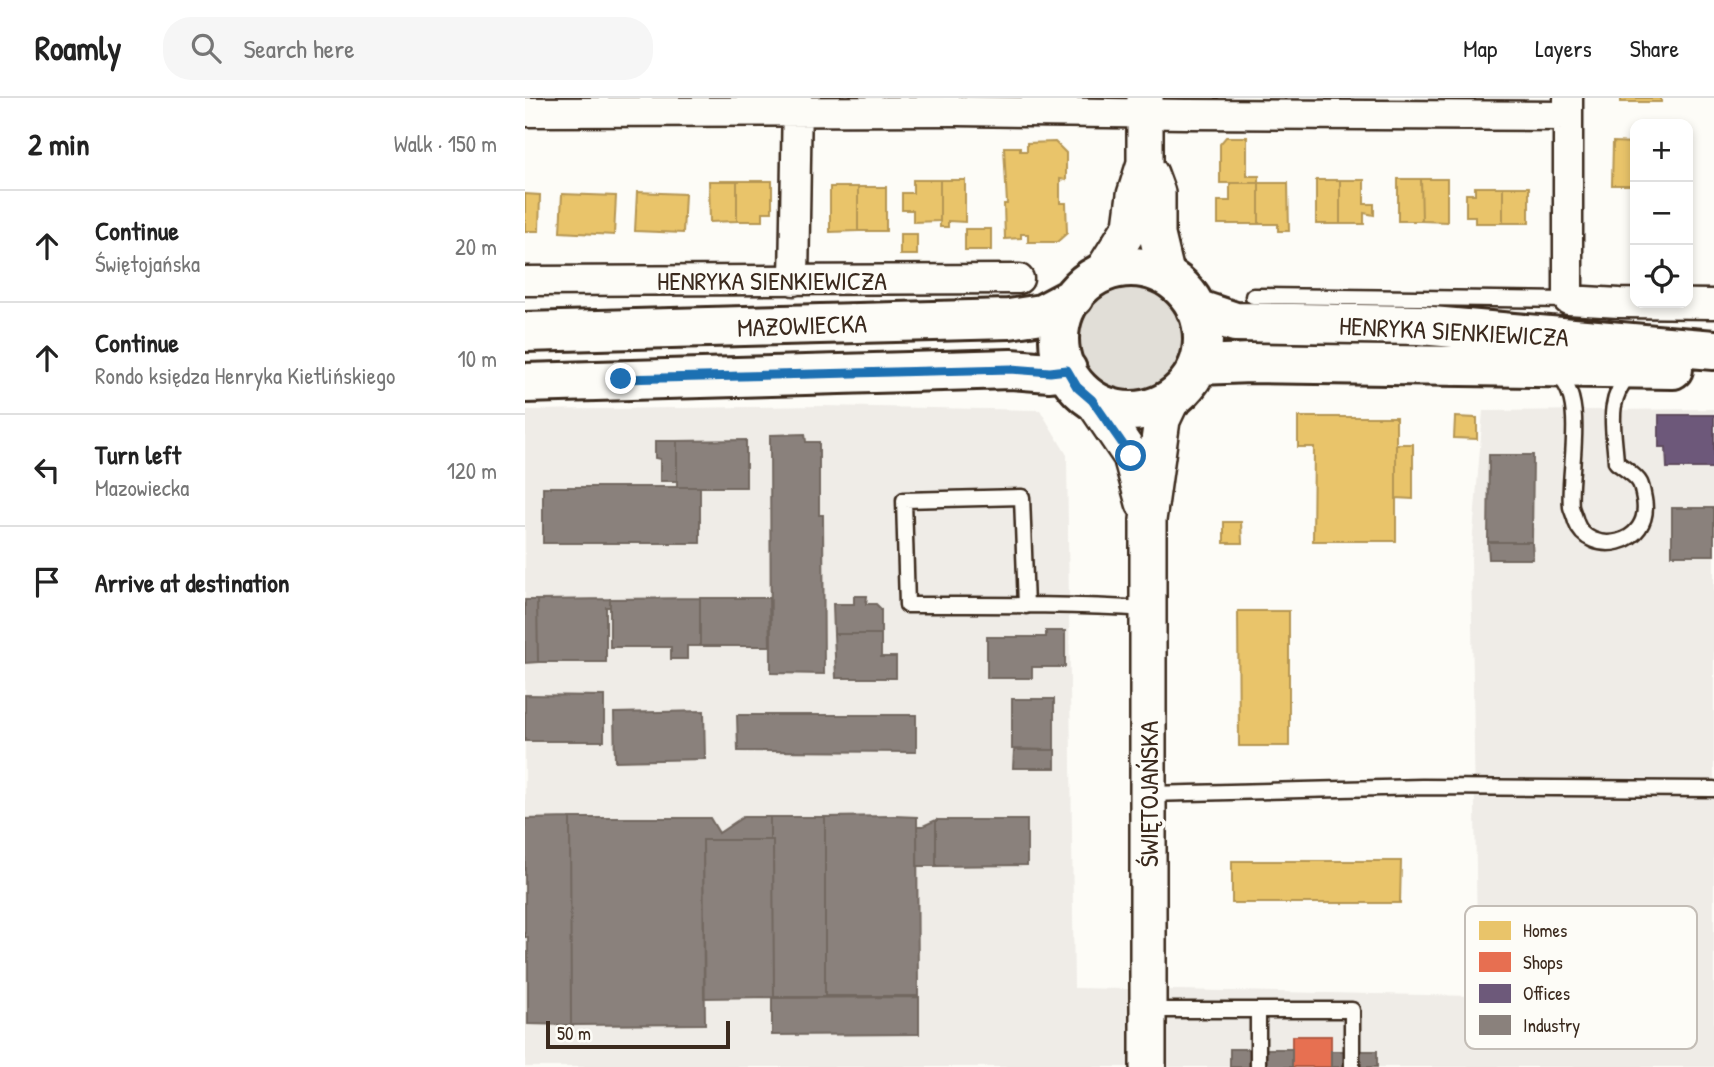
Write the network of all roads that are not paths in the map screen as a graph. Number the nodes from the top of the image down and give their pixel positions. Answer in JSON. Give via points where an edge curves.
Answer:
{"nodes":[{"id":1,"x":797,"y":104,"type":"edge"},
{"id":2,"x":959,"y":104,"type":"edge"},
{"id":3,"x":1145,"y":106,"type":"edge"},
{"id":4,"x":1568,"y":107,"type":"edge"},
{"id":5,"x":525,"y":111,"type":"edge"},
{"id":6,"x":1146,"y":163,"type":"junction"},
{"id":7,"x":1167,"y":277,"type":"junction"},
{"id":8,"x":1019,"y":279,"type":"dead end"},
{"id":9,"x":525,"y":281,"type":"edge"},
{"id":10,"x":794,"y":281,"type":"junction"},
{"id":11,"x":1088,"y":286,"type":"junction"},
{"id":12,"x":1253,"y":296,"type":"dead end"},
{"id":13,"x":1567,"y":300,"type":"junction"},
{"id":14,"x":1714,"y":304,"type":"edge"},
{"id":15,"x":1196,"y":309,"type":"junction"},
{"id":16,"x":525,"y":332,"type":"edge"},
{"id":17,"x":1714,"y":350,"type":"edge"},
{"id":18,"x":1199,"y":365,"type":"junction"},
{"id":19,"x":1541,"y":366,"type":"junction"},
{"id":20,"x":1635,"y":369,"type":"junction"},
{"id":21,"x":1714,"y":369,"type":"edge"},
{"id":22,"x":1067,"y":370,"type":"junction"},
{"id":23,"x":525,"y":383,"type":"edge"},
{"id":24,"x":1172,"y":399,"type":"junction"},
{"id":25,"x":1092,"y":400,"type":"junction"},
{"id":26,"x":1148,"y":520,"type":"junction"},
{"id":27,"x":1026,"y":606,"type":"junction"},
{"id":28,"x":1148,"y":609,"type":"junction"},
{"id":29,"x":1714,"y":789,"type":"edge"},
{"id":30,"x":1148,"y":794,"type":"junction"},
{"id":31,"x":1148,"y":1010,"type":"junction"},
{"id":32,"x":1258,"y":1010,"type":"junction"},
{"id":33,"x":1148,"y":1067,"type":"edge"},
{"id":34,"x":1258,"y":1067,"type":"edge"},
{"id":35,"x":1352,"y":1067,"type":"edge"}],
"edges":[{"from":1,"to":2,"type":"street"},
{"from":1,"to":5,"type":"street"},
{"from":1,"to":10,"type":"street"},
{"from":2,"to":3,"type":"street"},
{"from":3,"to":4,"type":"street"},
{"from":3,"to":6,"type":"street"},
{"from":4,"to":13,"type":"street"},
{"from":6,"to":7,"type":"street","via":[[1157,193],[1157,235]]},
{"from":6,"to":11,"type":"street","via":[[1131,226]]},
{"from":7,"to":11,"type":"main road","via":[[1135,267],[1118,269]]},
{"from":7,"to":15,"type":"main road"},
{"from":8,"to":10,"type":"street","name":"HENRYKA SIENKIEWICZA"},
{"from":9,"to":10,"type":"street","name":"HENRYKA SIENKIEWICZA"},
{"from":11,"to":16,"type":"main road","name":"MAZOWIECKA","via":[[1041,314],[1009,319]]},
{"from":11,"to":22,"type":"main road","via":[[1064,314],[1061,352]]},
{"from":12,"to":13,"type":"lane"},
{"from":13,"to":14,"type":"street","name":"HENRYKA SIENKIEWICZA"},
{"from":15,"to":17,"type":"main road","name":"HENRYKA SIENKIEWICZA","via":[[1235,322],[1420,325]]},
{"from":15,"to":18,"type":"main road","via":[[1203,342]]},
{"from":18,"to":19,"type":"main road","name":"HENRYKA SIENKIEWICZA"},
{"from":18,"to":24,"type":"main road"},
{"from":19,"to":20,"type":"main road","name":"HENRYKA SIENKIEWICZA"},
{"from":19,"to":20,"type":"lane","via":[[1569,390],[1574,424],[1571,507],[1578,527],[1591,538],[1613,544],[1633,535],[1643,521],[1640,483],[1616,462],[1612,418],[1619,386]]},
{"from":20,"to":21,"type":"main road","name":"HENRYKA SIENKIEWICZA"},
{"from":22,"to":23,"type":"main road","name":"MAZOWIECKA"},
{"from":22,"to":25,"type":"main road"},
{"from":24,"to":25,"type":"main road","via":[[1132,411]]},
{"from":24,"to":26,"type":"street","name":"ŚWIĘTOJAŃSKA","via":[[1162,419]]},
{"from":25,"to":26,"type":"street","name":"ŚWIĘTOJAŃSKA","via":[[1131,456]]},
{"from":26,"to":28,"type":"street","name":"ŚWIĘTOJAŃSKA"},
{"from":27,"to":27,"type":"lane","via":[[907,605],[904,500],[1022,498]]},
{"from":27,"to":28,"type":"lane"},
{"from":28,"to":30,"type":"street","name":"ŚWIĘTOJAŃSKA"},
{"from":29,"to":30,"type":"lane","via":[[1422,787]]},
{"from":30,"to":31,"type":"street","name":"ŚWIĘTOJAŃSKA"},
{"from":31,"to":32,"type":"lane"},
{"from":31,"to":33,"type":"street","name":"ŚWIĘTOJAŃSKA"},
{"from":32,"to":34,"type":"lane"},
{"from":32,"to":35,"type":"lane","via":[[1352,1010]]}]}
